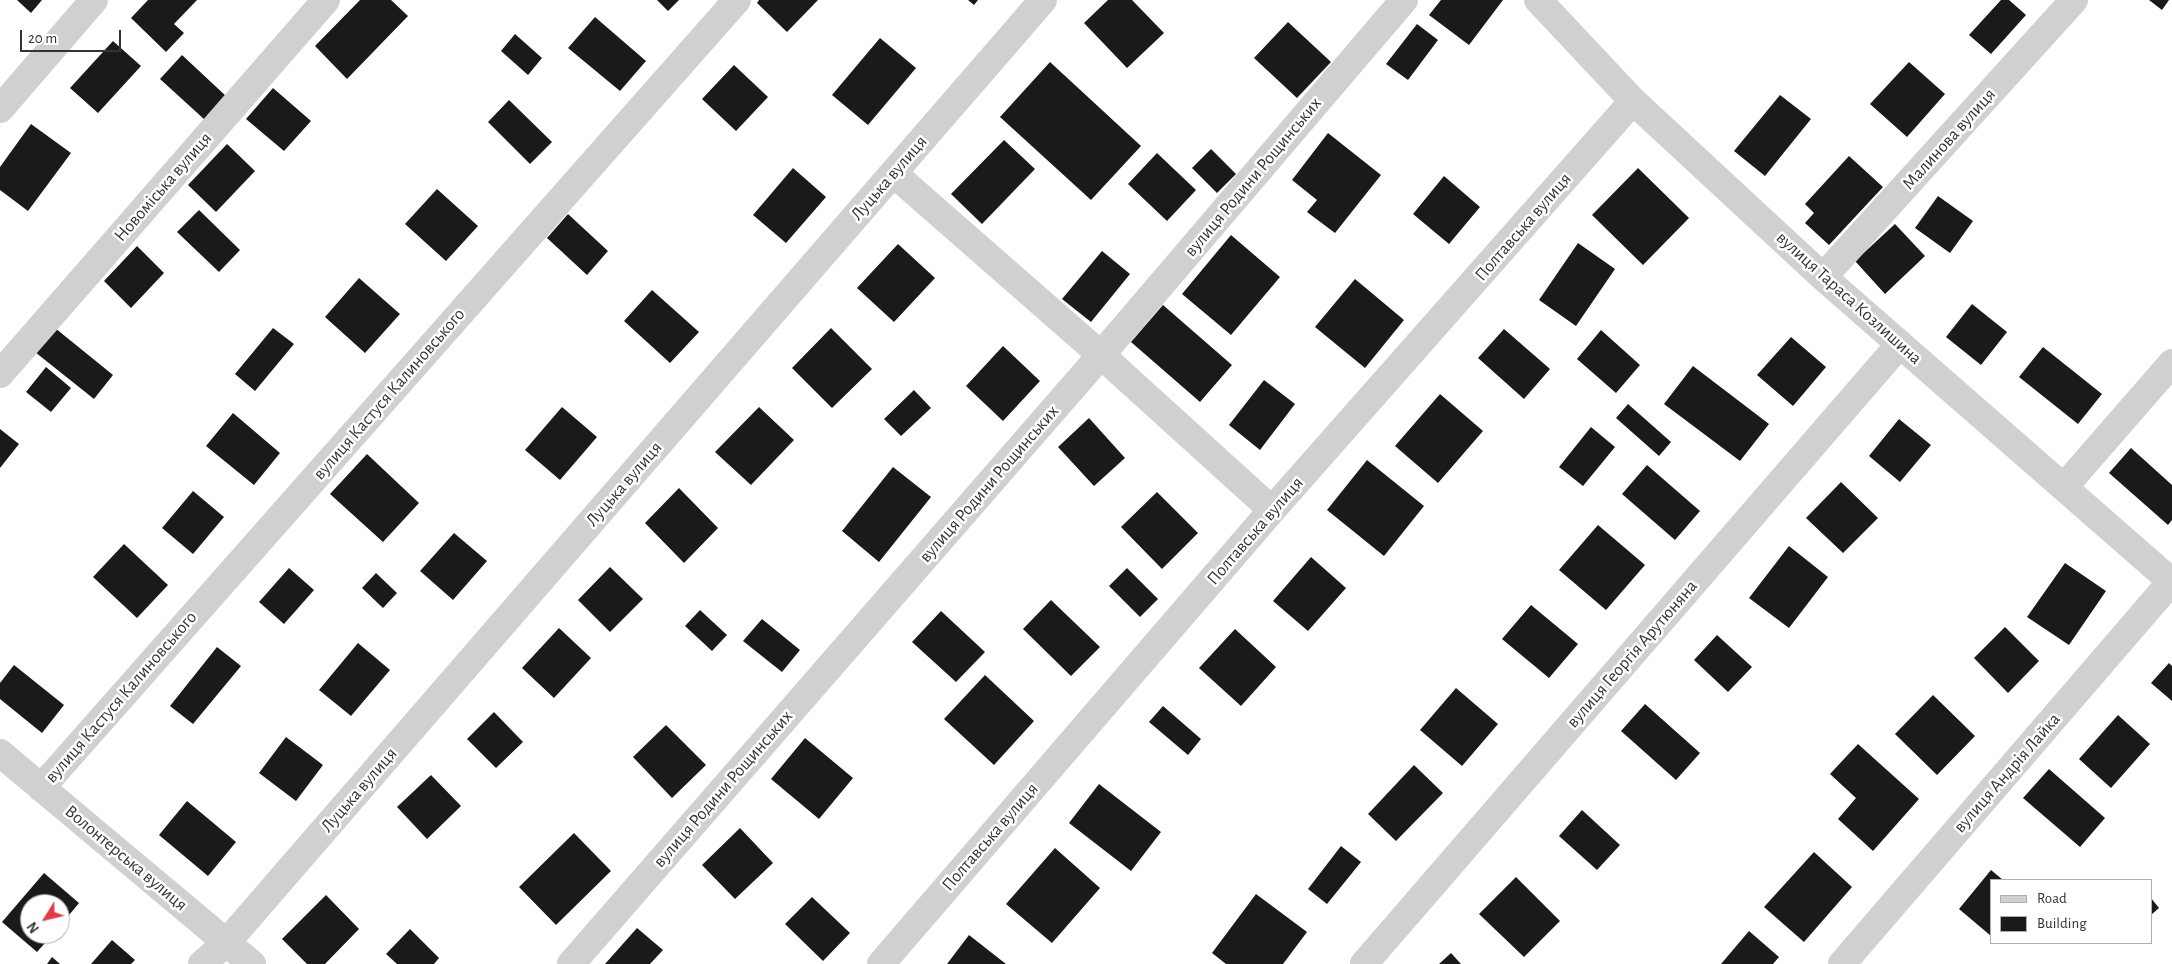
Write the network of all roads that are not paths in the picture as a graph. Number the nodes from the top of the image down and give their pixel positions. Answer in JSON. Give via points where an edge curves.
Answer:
{"nodes":[{"id":1,"x":94,"y":0,"type":"edge"},
{"id":2,"x":326,"y":0,"type":"edge"},
{"id":3,"x":737,"y":0,"type":"edge"},
{"id":4,"x":1043,"y":0,"type":"edge"},
{"id":5,"x":1404,"y":0,"type":"edge"},
{"id":6,"x":1538,"y":0,"type":"edge"},
{"id":7,"x":2074,"y":0,"type":"edge"},
{"id":8,"x":1633,"y":101,"type":"junction"},
{"id":9,"x":0,"y":109,"type":"edge"},
{"id":10,"x":893,"y":173,"type":"junction"},
{"id":11,"x":1823,"y":277,"type":"junction"},
{"id":12,"x":1900,"y":344,"type":"junction"},
{"id":13,"x":1101,"y":355,"type":"junction"},
{"id":14,"x":2172,"y":363,"type":"edge"},
{"id":15,"x":0,"y":374,"type":"edge"},
{"id":16,"x":2064,"y":487,"type":"junction"},
{"id":17,"x":1272,"y":510,"type":"junction"},
{"id":18,"x":2172,"y":582,"type":"edge"},
{"id":19,"x":0,"y":753,"type":"edge"},
{"id":20,"x":41,"y":788,"type":"junction"},
{"id":21,"x":227,"y":942,"type":"junction"},
{"id":22,"x":202,"y":964,"type":"edge"},
{"id":23,"x":252,"y":964,"type":"edge"},
{"id":24,"x":571,"y":964,"type":"edge"},
{"id":25,"x":881,"y":964,"type":"edge"},
{"id":26,"x":1364,"y":964,"type":"edge"},
{"id":27,"x":1842,"y":964,"type":"edge"}],
"edges":[{"from":1,"to":9,"type":"street"},
{"from":2,"to":15,"type":"street","name":"Новоміська вулиця"},
{"from":3,"to":20,"type":"street","name":"вулиця Кастуся Калиновського"},
{"from":4,"to":10,"type":"street","name":"Луцька вулиця"},
{"from":5,"to":13,"type":"street","name":"вулиця Родини Рощинських"},
{"from":6,"to":8,"type":"street","name":"вулиця Тараса Козлишина"},
{"from":7,"to":11,"type":"street","name":"Малинова вулиця"},
{"from":8,"to":11,"type":"street","name":"вулиця Тараса Козлишина"},
{"from":8,"to":17,"type":"street","name":"Полтавська вулиця"},
{"from":10,"to":13,"type":"street"},
{"from":10,"to":21,"type":"street","name":"Луцька вулиця"},
{"from":11,"to":12,"type":"street","name":"вулиця Тараса Козлишина"},
{"from":12,"to":16,"type":"street","name":"вулиця Тараса Козлишина"},
{"from":12,"to":26,"type":"street","name":"вулиця Георгія Арутюняна"},
{"from":13,"to":17,"type":"street"},
{"from":13,"to":24,"type":"street","name":"вулиця Родини Рощинських"},
{"from":14,"to":16,"type":"street"},
{"from":16,"to":18,"type":"street","name":"вулиця Тараса Козлишина"},
{"from":17,"to":25,"type":"street","name":"Полтавська вулиця"},
{"from":18,"to":27,"type":"street","name":"вулиця Андрія Лайка"},
{"from":19,"to":20,"type":"street","name":"Волонтерська вулиця"},
{"from":20,"to":21,"type":"street","name":"Волонтерська вулиця"},
{"from":21,"to":22,"type":"street","name":"Луцька вулиця"},
{"from":21,"to":23,"type":"street","name":"Волонтерська вулиця"}]}
